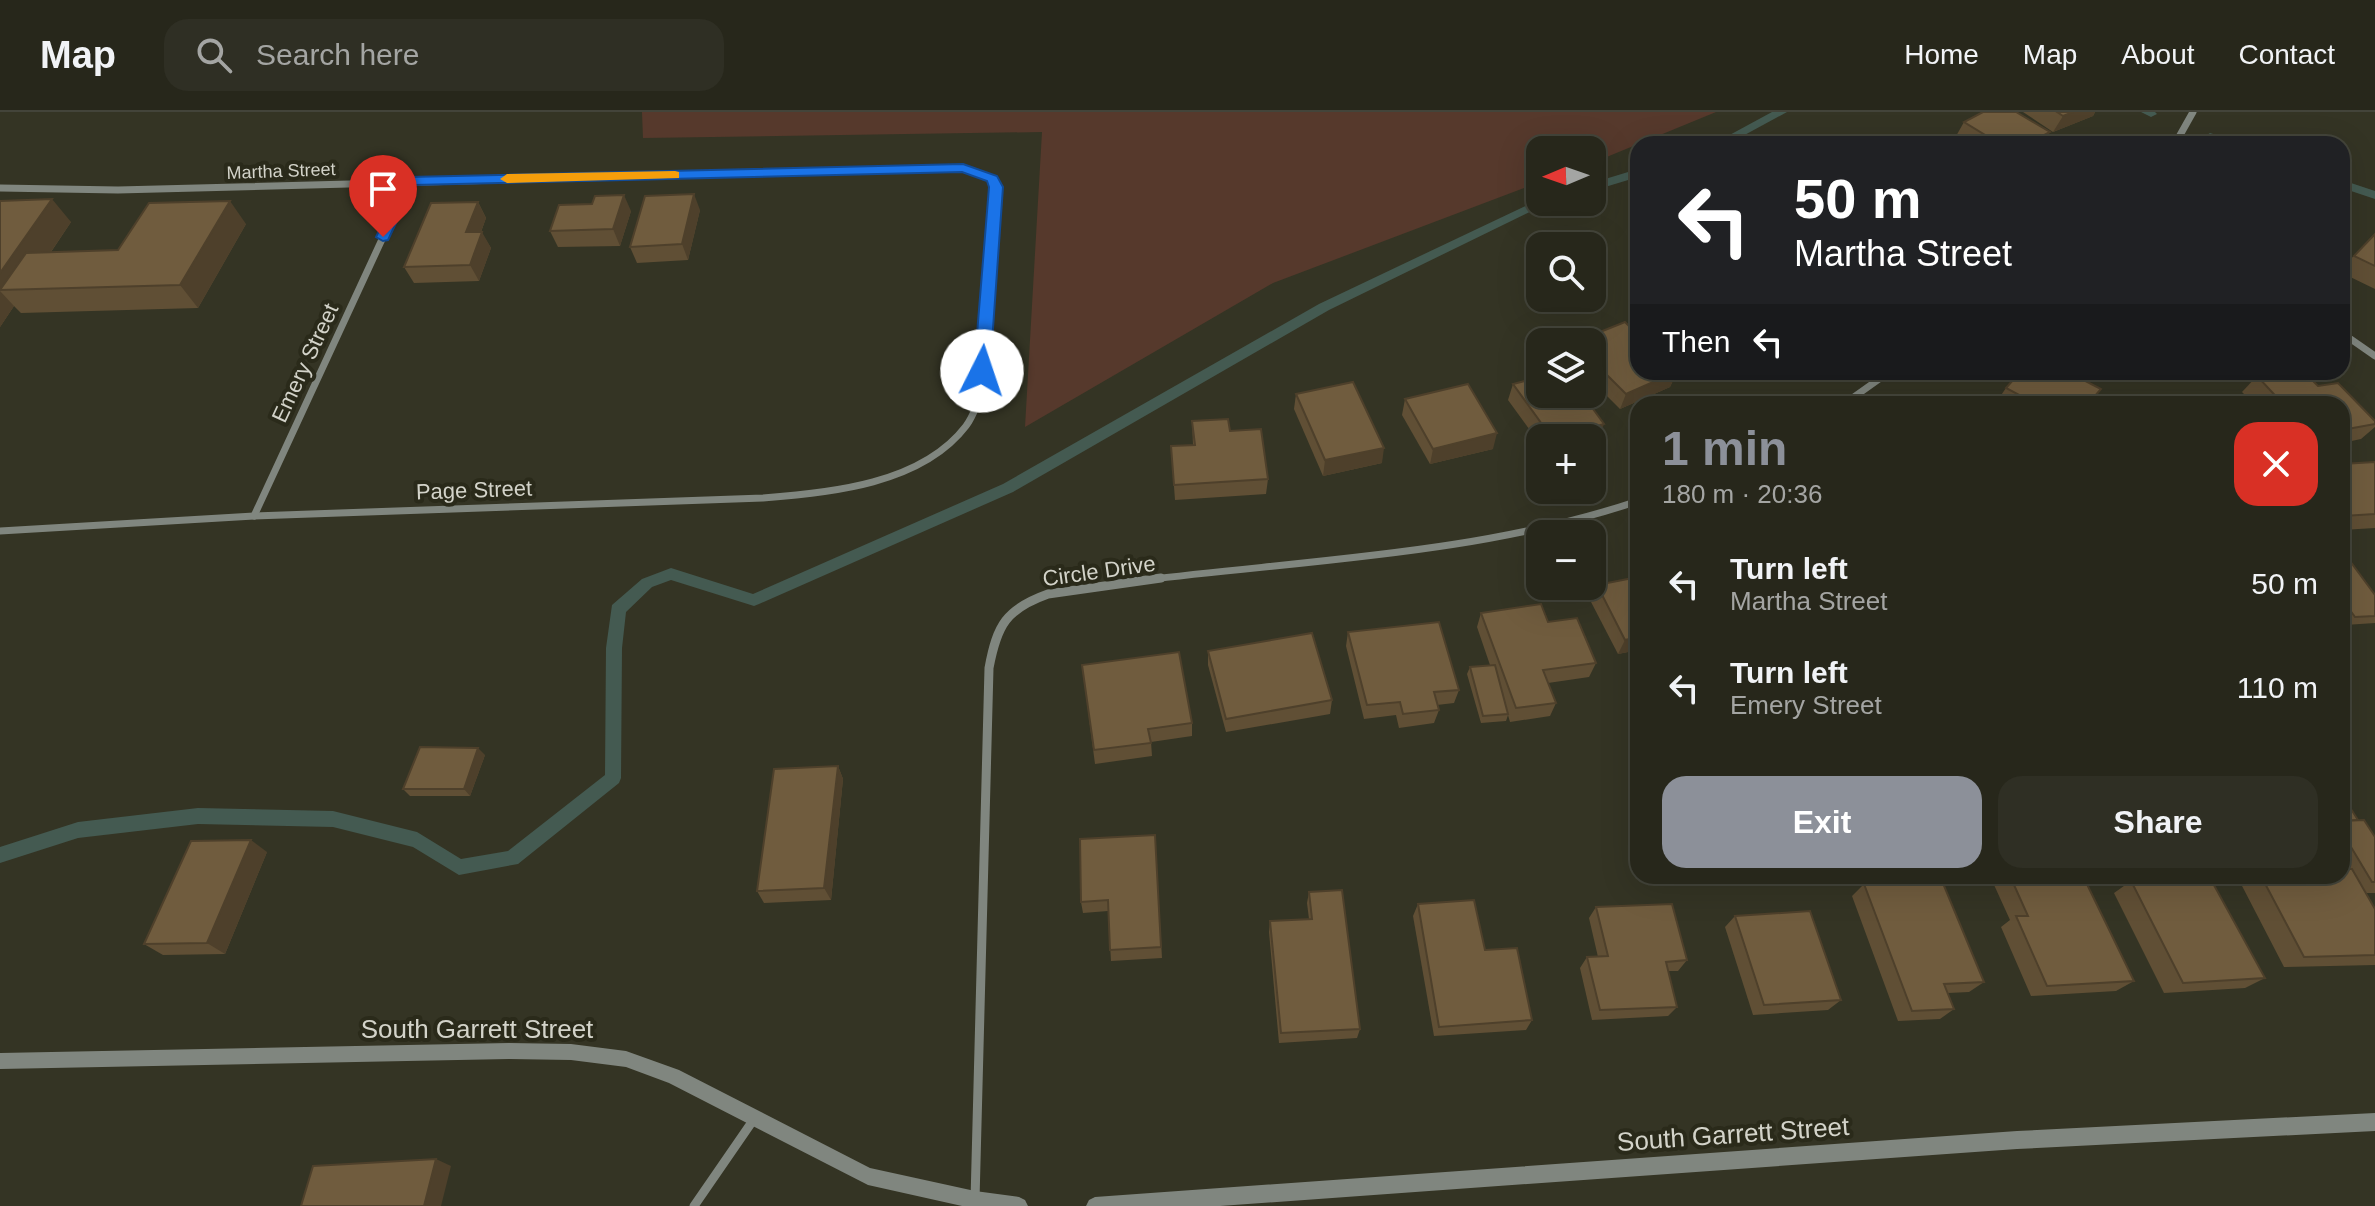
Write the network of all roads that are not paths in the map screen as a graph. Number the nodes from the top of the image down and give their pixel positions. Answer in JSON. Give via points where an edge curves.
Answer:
{"nodes":[{"id":1,"x":2193,"y":112,"type":"edge"},
{"id":2,"x":2180,"y":136,"type":"edge"},
{"id":3,"x":409,"y":181,"type":"junction"},
{"id":4,"x":0,"y":188,"type":"edge"},
{"id":5,"x":2350,"y":339,"type":"edge"},
{"id":6,"x":2375,"y":356,"type":"edge"},
{"id":7,"x":1878,"y":380,"type":"edge"},
{"id":8,"x":1855,"y":396,"type":"edge"},
{"id":9,"x":941,"y":451,"type":"joint"},
{"id":10,"x":1630,"y":503,"type":"edge"},
{"id":11,"x":254,"y":516,"type":"junction"},
{"id":12,"x":0,"y":531,"type":"edge"},
{"id":13,"x":0,"y":1061,"type":"edge"},
{"id":14,"x":754,"y":1119,"type":"junction"},
{"id":15,"x":2375,"y":1122,"type":"edge"},
{"id":16,"x":975,"y":1200,"type":"junction"},
{"id":17,"x":694,"y":1206,"type":"edge"},
{"id":18,"x":1019,"y":1206,"type":"edge"},
{"id":19,"x":1095,"y":1206,"type":"edge"}],
"edges":[{"from":1,"to":2,"type":"street"},
{"from":3,"to":4,"type":"street","name":"Martha Street","via":[[106,191]]},
{"from":3,"to":9,"type":"street","name":"Martha Street","via":[[963,168],[992,179],[996,187],[980,398],[975,417]]},
{"from":3,"to":11,"type":"street","name":"Emery Street"},
{"from":5,"to":6,"type":"street"},
{"from":7,"to":8,"type":"street"},
{"from":9,"to":11,"type":"street","name":"Page Street","via":[[885,476],[804,496]]},
{"from":10,"to":16,"type":"street","name":"Circle Drive","via":[[1488,537],[1048,594],[1028,600],[1002,621],[989,668]]},
{"from":11,"to":12,"type":"street","name":"Page Street"},
{"from":13,"to":14,"type":"street","name":"South Garrett Street","via":[[571,1052],[626,1059],[673,1076]]},
{"from":14,"to":16,"type":"street","name":"South Garrett Street","via":[[868,1176]]},
{"from":14,"to":17,"type":"street"},
{"from":15,"to":19,"type":"street","name":"South Garrett Street","via":[[2001,1141]]},
{"from":16,"to":18,"type":"street","name":"South Garrett Street"}]}
